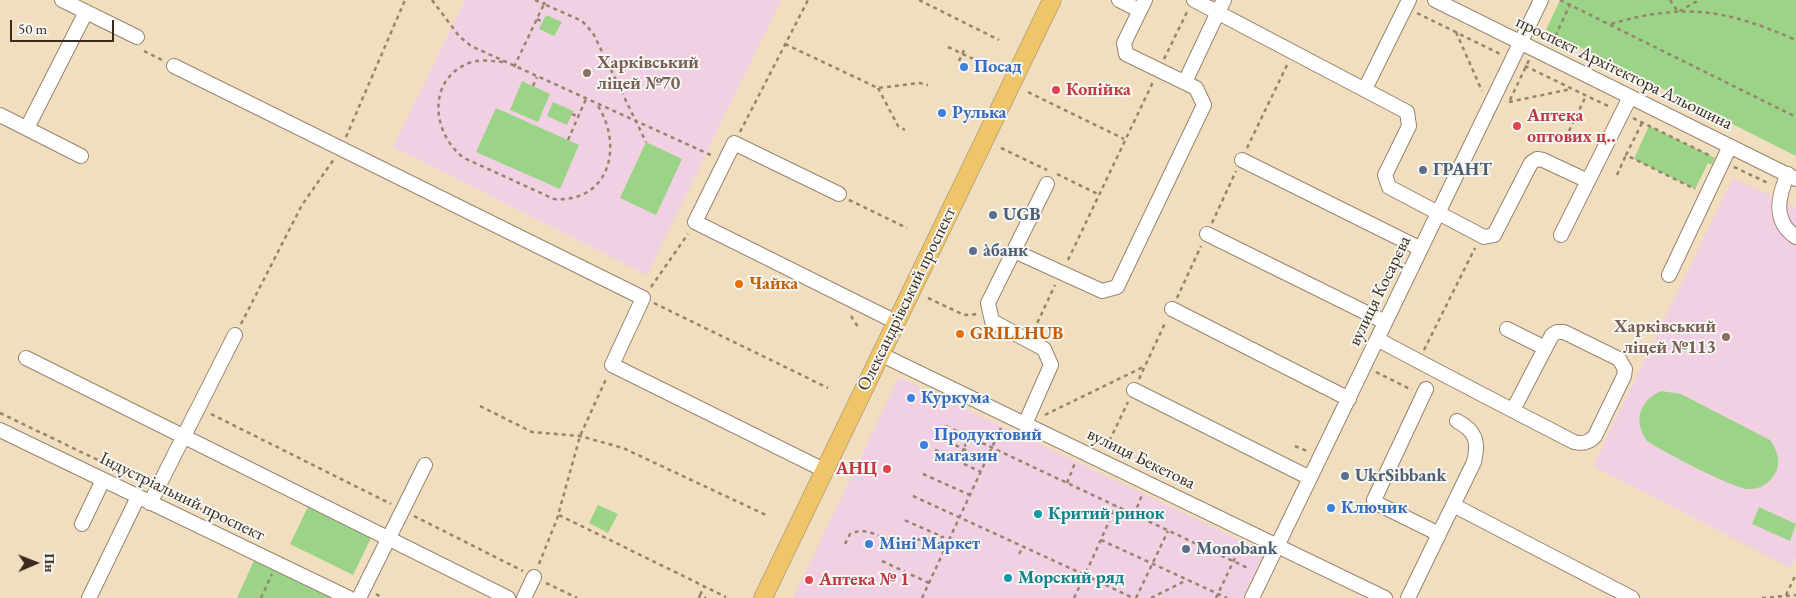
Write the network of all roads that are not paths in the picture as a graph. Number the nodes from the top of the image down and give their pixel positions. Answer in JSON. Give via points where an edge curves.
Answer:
{"nodes":[{"id":1,"x":62,"y":0,"type":"edge"},
{"id":2,"x":1052,"y":0,"type":"edge"},
{"id":3,"x":1119,"y":0,"type":"edge"},
{"id":4,"x":1435,"y":0,"type":"edge"},
{"id":5,"x":1542,"y":0,"type":"edge"},
{"id":6,"x":1191,"y":4,"type":"edge"},
{"id":7,"x":1407,"y":4,"type":"edge"},
{"id":8,"x":1142,"y":5,"type":"edge"},
{"id":9,"x":1221,"y":6,"type":"edge"},
{"id":10,"x":86,"y":12,"type":"junction"},
{"id":11,"x":137,"y":37,"type":"dead end"},
{"id":12,"x":1521,"y":43,"type":"junction"},
{"id":13,"x":174,"y":66,"type":"road end"},
{"id":14,"x":1185,"y":82,"type":"junction"},
{"id":15,"x":1365,"y":89,"type":"junction"},
{"id":16,"x":1630,"y":96,"type":"junction"},
{"id":17,"x":0,"y":115,"type":"edge"},
{"id":18,"x":27,"y":128,"type":"junction"},
{"id":19,"x":1730,"y":146,"type":"junction"},
{"id":20,"x":81,"y":156,"type":"dead end"},
{"id":21,"x":1242,"y":160,"type":"road end"},
{"id":22,"x":1792,"y":177,"type":"edge"},
{"id":23,"x":1588,"y":181,"type":"junction"},
{"id":24,"x":1047,"y":184,"type":"dead end"},
{"id":25,"x":839,"y":194,"type":"road end"},
{"id":26,"x":1438,"y":213,"type":"junction"},
{"id":27,"x":1207,"y":234,"type":"road end"},
{"id":28,"x":1561,"y":235,"type":"dead end"},
{"id":29,"x":1796,"y":237,"type":"edge"},
{"id":30,"x":1421,"y":249,"type":"junction"},
{"id":31,"x":1014,"y":251,"type":"junction"},
{"id":32,"x":1669,"y":275,"type":"dead end"},
{"id":33,"x":1172,"y":309,"type":"road end"},
{"id":34,"x":896,"y":322,"type":"junction"},
{"id":35,"x":1385,"y":322,"type":"junction"},
{"id":36,"x":1507,"y":329,"type":"dead end"},
{"id":37,"x":235,"y":335,"type":"road end"},
{"id":38,"x":1377,"y":339,"type":"junction"},
{"id":39,"x":1545,"y":348,"type":"junction"},
{"id":40,"x":880,"y":354,"type":"junction"},
{"id":41,"x":26,"y":358,"type":"dead end"},
{"id":42,"x":1134,"y":390,"type":"road end"},
{"id":43,"x":1421,"y":390,"type":"road end"},
{"id":44,"x":1349,"y":399,"type":"junction"},
{"id":45,"x":1513,"y":410,"type":"junction"},
{"id":46,"x":1457,"y":421,"type":"dead end"},
{"id":47,"x":1025,"y":424,"type":"junction"},
{"id":48,"x":0,"y":430,"type":"edge"},
{"id":49,"x":184,"y":435,"type":"junction"},
{"id":50,"x":425,"y":465,"type":"dead end"},
{"id":51,"x":824,"y":470,"type":"junction"},
{"id":52,"x":1310,"y":478,"type":"junction"},
{"id":53,"x":103,"y":480,"type":"junction"},
{"id":54,"x":144,"y":500,"type":"junction"},
{"id":55,"x":1453,"y":505,"type":"junction"},
{"id":56,"x":82,"y":524,"type":"dead end"},
{"id":57,"x":1439,"y":534,"type":"junction"},
{"id":58,"x":388,"y":538,"type":"junction"},
{"id":59,"x":1277,"y":547,"type":"junction"},
{"id":60,"x":534,"y":577,"type":"road end"},
{"id":61,"x":362,"y":593,"type":"edge"},
{"id":62,"x":89,"y":598,"type":"edge"},
{"id":63,"x":349,"y":598,"type":"edge"},
{"id":64,"x":508,"y":598,"type":"edge"},
{"id":65,"x":524,"y":598,"type":"edge"},
{"id":66,"x":762,"y":598,"type":"edge"},
{"id":67,"x":1252,"y":598,"type":"edge"},
{"id":68,"x":1385,"y":598,"type":"edge"},
{"id":69,"x":1408,"y":598,"type":"edge"},
{"id":70,"x":1632,"y":598,"type":"edge"}],
"edges":[{"from":1,"to":10,"type":"street"},
{"from":2,"to":34,"type":"main road","name":"Олександрівський проспект"},
{"from":3,"to":8,"type":"street"},
{"from":4,"to":12,"type":"street","name":"проспект Архітектора Альошина"},
{"from":5,"to":12,"type":"street","name":"вулиця Косарєва"},
{"from":6,"to":9,"type":"street"},
{"from":7,"to":15,"type":"street"},
{"from":8,"to":14,"type":"street","via":[[1124,42],[1126,54]]},
{"from":9,"to":14,"type":"street"},
{"from":9,"to":15,"type":"street","via":[[1293,52]]},
{"from":10,"to":11,"type":"street"},
{"from":10,"to":18,"type":"street"},
{"from":12,"to":16,"type":"street","name":"проспект Архітектора Альошина"},
{"from":12,"to":26,"type":"street","name":"вулиця Косарєва"},
{"from":13,"to":51,"type":"street","via":[[644,298],[612,365]]},
{"from":14,"to":31,"type":"street","via":[[1196,88],[1204,105],[1117,287],[1102,291]]},
{"from":15,"to":26,"type":"street","via":[[1407,112],[1409,126],[1385,175],[1389,187]]},
{"from":16,"to":19,"type":"street","name":"проспект Архітектора Альошина"},
{"from":16,"to":23,"type":"street"},
{"from":17,"to":18,"type":"street"},
{"from":18,"to":20,"type":"street"},
{"from":19,"to":22,"type":"street","name":"проспект Архітектора Альошина"},
{"from":19,"to":32,"type":"street"},
{"from":21,"to":30,"type":"street"},
{"from":22,"to":29,"type":"street","via":[[1781,190],[1778,210],[1780,220]]},
{"from":23,"to":26,"type":"street","via":[[1537,159],[1531,163],[1494,235],[1489,238]]},
{"from":23,"to":28,"type":"street"},
{"from":24,"to":31,"type":"street"},
{"from":25,"to":34,"type":"street","via":[[734,143],[695,222]]},
{"from":26,"to":30,"type":"street","name":"вулиця Косарєва"},
{"from":27,"to":35,"type":"street"},
{"from":30,"to":35,"type":"street","name":"вулиця Косарєва"},
{"from":31,"to":47,"type":"street","via":[[988,303],[992,321],[1044,349],[1050,365]]},
{"from":33,"to":44,"type":"street"},
{"from":34,"to":40,"type":"main road","name":"Олександрівський проспект"},
{"from":35,"to":38,"type":"street","name":"вулиця Косарєва"},
{"from":36,"to":39,"type":"street"},
{"from":37,"to":49,"type":"street"},
{"from":38,"to":44,"type":"street","name":"вулиця Косарєва"},
{"from":38,"to":45,"type":"street"},
{"from":39,"to":45,"type":"street"},
{"from":39,"to":45,"type":"street","via":[[1552,334],[1564,332],[1623,363],[1624,376],[1595,436],[1582,444],[1574,442]]},
{"from":40,"to":47,"type":"street","name":"вулиця Бекетова"},
{"from":40,"to":51,"type":"main road","name":"Олександрівський проспект"},
{"from":41,"to":49,"type":"street"},
{"from":42,"to":52,"type":"street"},
{"from":43,"to":57,"type":"street","via":[[1374,500]]},
{"from":44,"to":52,"type":"street","name":"вулиця Косарєва"},
{"from":46,"to":55,"type":"street","via":[[1471,430],[1477,449]]},
{"from":47,"to":59,"type":"street","name":"вулиця Бекетова"},
{"from":48,"to":53,"type":"street","name":"Індустріальний проспект"},
{"from":49,"to":54,"type":"street","via":[[157,488]]},
{"from":49,"to":58,"type":"street"},
{"from":50,"to":58,"type":"street"},
{"from":51,"to":66,"type":"main road","name":"Олександрівський проспект"},
{"from":52,"to":59,"type":"street","name":"вулиця Косарєва"},
{"from":53,"to":54,"type":"street","name":"Індустріальний проспект"},
{"from":53,"to":56,"type":"street"},
{"from":54,"to":62,"type":"street"},
{"from":54,"to":63,"type":"street","name":"Індустріальний проспект"},
{"from":55,"to":57,"type":"street"},
{"from":55,"to":70,"type":"street"},
{"from":57,"to":69,"type":"street"},
{"from":58,"to":61,"type":"street"},
{"from":58,"to":64,"type":"street"},
{"from":59,"to":67,"type":"street","name":"вулиця Косарєва"},
{"from":59,"to":68,"type":"street","name":"вулиця Бекетова"},
{"from":60,"to":65,"type":"street"}]}
